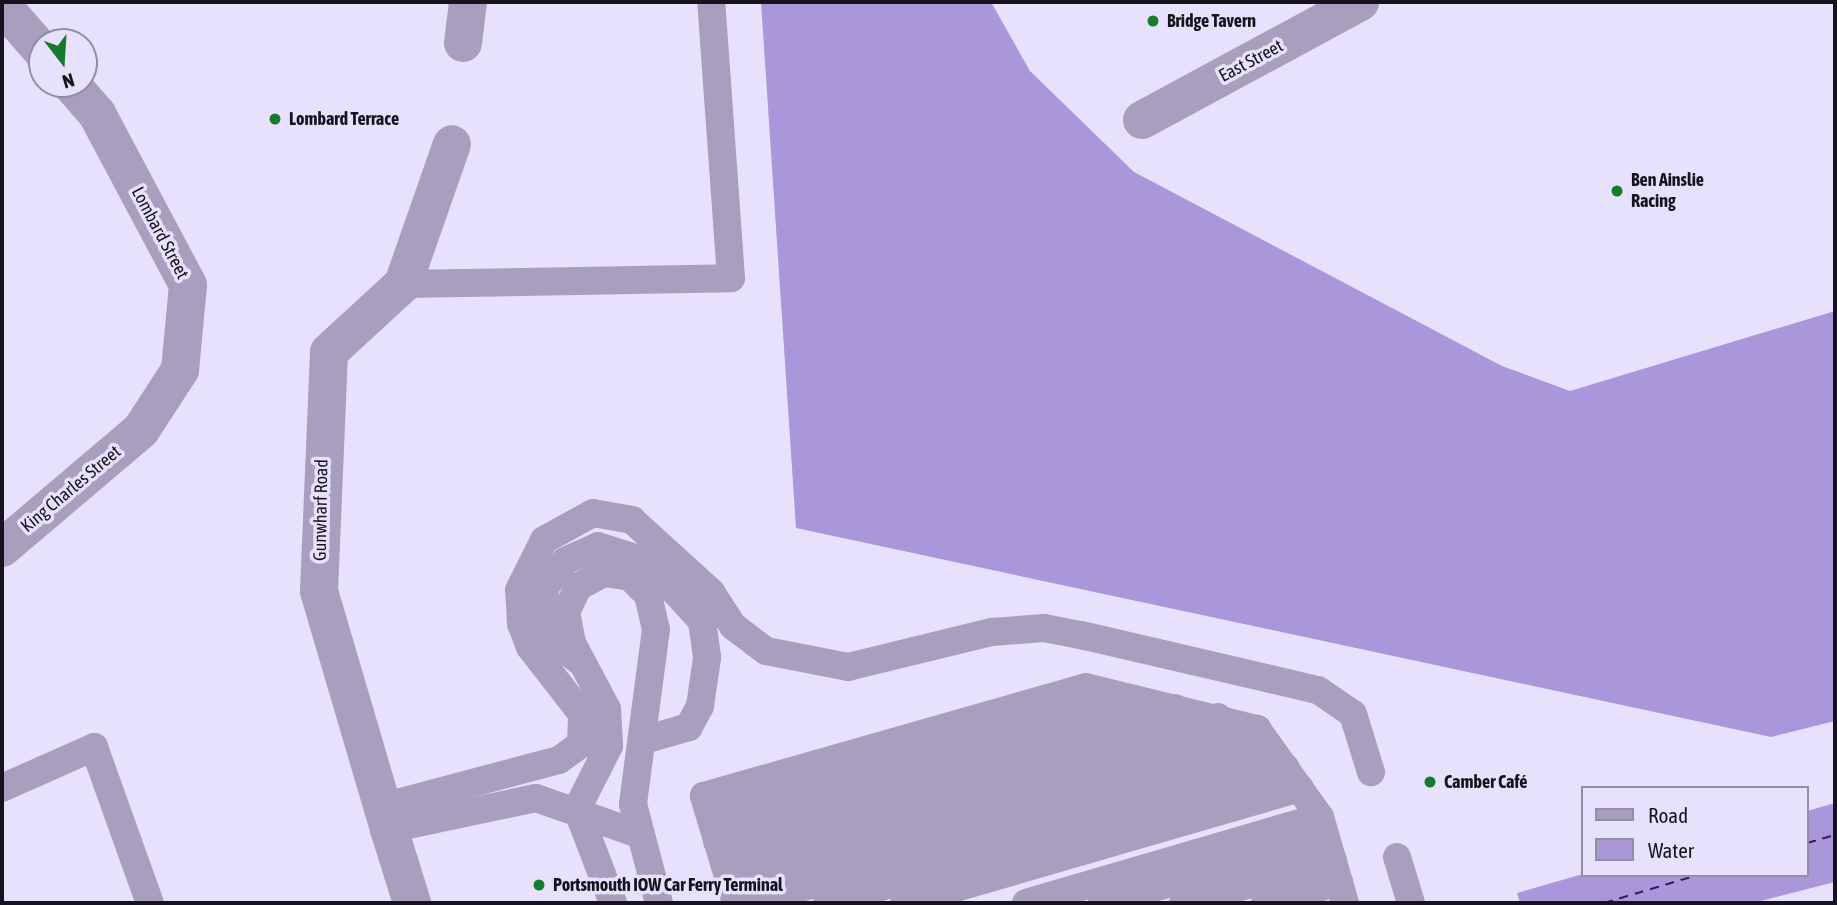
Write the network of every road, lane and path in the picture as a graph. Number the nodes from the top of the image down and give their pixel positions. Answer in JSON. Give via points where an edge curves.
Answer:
{"nodes":[{"id":1,"x":468,"y":2,"type":"edge"},
{"id":2,"x":711,"y":2,"type":"edge"},
{"id":3,"x":1360,"y":2,"type":"edge"},
{"id":4,"x":2,"y":5,"type":"edge"},
{"id":5,"x":1307,"y":15,"type":"edge"},
{"id":6,"x":28,"y":35,"type":"edge"},
{"id":7,"x":463,"y":43,"type":"dead end"},
{"id":8,"x":83,"y":98,"type":"edge"},
{"id":9,"x":1142,"y":120,"type":"dead end"},
{"id":10,"x":452,"y":144,"type":"dead end"},
{"id":11,"x":403,"y":284,"type":"junction"},
{"id":12,"x":141,"y":430,"type":"joint"},
{"id":13,"x":2,"y":548,"type":"edge"},
{"id":14,"x":586,"y":665,"type":"junction"},
{"id":15,"x":1176,"y":707,"type":"junction"},
{"id":16,"x":1220,"y":716,"type":"junction"},
{"id":17,"x":644,"y":740,"type":"junction"},
{"id":18,"x":1278,"y":759,"type":"junction"},
{"id":19,"x":1371,"y":772,"type":"dead end"},
{"id":20,"x":2,"y":788,"type":"edge"},
{"id":21,"x":577,"y":809,"type":"junction"},
{"id":22,"x":386,"y":818,"type":"junction"},
{"id":23,"x":638,"y":834,"type":"junction"},
{"id":24,"x":1397,"y":857,"type":"dead end"},
{"id":25,"x":1332,"y":860,"type":"edge"},
{"id":26,"x":728,"y":869,"type":"edge"},
{"id":27,"x":150,"y":903,"type":"edge"},
{"id":28,"x":412,"y":903,"type":"edge"},
{"id":29,"x":613,"y":903,"type":"edge"},
{"id":30,"x":659,"y":903,"type":"edge"},
{"id":31,"x":827,"y":903,"type":"edge"},
{"id":32,"x":904,"y":903,"type":"edge"},
{"id":33,"x":1026,"y":903,"type":"edge"},
{"id":34,"x":1102,"y":903,"type":"edge"},
{"id":35,"x":1183,"y":903,"type":"edge"},
{"id":36,"x":1265,"y":903,"type":"edge"},
{"id":37,"x":1411,"y":903,"type":"edge"}],
"edges":[{"from":1,"to":7,"type":"street"},
{"from":2,"to":11,"type":"lane","via":[[731,278]]},
{"from":3,"to":5,"type":"street","name":"East Street"},
{"from":4,"to":6,"type":"street"},
{"from":5,"to":9,"type":"street","name":"East Street"},
{"from":8,"to":12,"type":"street","name":"Lombard Street","via":[[97,114],[188,285],[180,370]]},
{"from":10,"to":11,"type":"street","name":"Gunwharf Road"},
{"from":11,"to":22,"type":"street","name":"Gunwharf Road","via":[[329,352],[321,470],[319,591]]},
{"from":12,"to":13,"type":"street","name":"King Charles Street"},
{"from":14,"to":17,"type":"lane","via":[[572,643],[566,612],[578,587],[603,573],[630,577],[648,595],[656,629]]},
{"from":14,"to":17,"type":"lane","via":[[551,639],[543,618],[545,587],[565,561],[598,546],[630,552],[648,562],[702,621],[707,657],[700,706],[689,727]]},
{"from":14,"to":21,"type":"lane","via":[[607,709],[609,746]]},
{"from":15,"to":16,"type":"lane"},
{"from":15,"to":26,"type":"lane"},
{"from":15,"to":26,"type":"lane","via":[[1086,687],[704,796]]},
{"from":16,"to":18,"type":"lane"},
{"from":16,"to":26,"type":"lane"},
{"from":17,"to":23,"type":"lane","via":[[633,804]]},
{"from":18,"to":25,"type":"lane"},
{"from":18,"to":26,"type":"lane"},
{"from":18,"to":31,"type":"lane"},
{"from":18,"to":32,"type":"lane"},
{"from":19,"to":22,"type":"lane","via":[[1353,715],[1318,690],[1081,635],[1044,628],[992,632],[848,667],[766,651],[733,626],[711,592],[632,520],[593,513],[544,540],[519,590],[521,624],[530,647],[582,714],[581,744],[559,760]]},
{"from":20,"to":27,"type":"lane","via":[[94,747]]},
{"from":21,"to":22,"type":"lane","via":[[536,798]]},
{"from":21,"to":23,"type":"lane"},
{"from":21,"to":29,"type":"lane"},
{"from":22,"to":28,"type":"street","name":"Gunwharf Road"},
{"from":23,"to":30,"type":"lane"},
{"from":24,"to":37,"type":"lane"},
{"from":25,"to":33,"type":"lane"},
{"from":25,"to":34,"type":"lane"},
{"from":25,"to":35,"type":"lane"},
{"from":25,"to":36,"type":"lane"}]}
